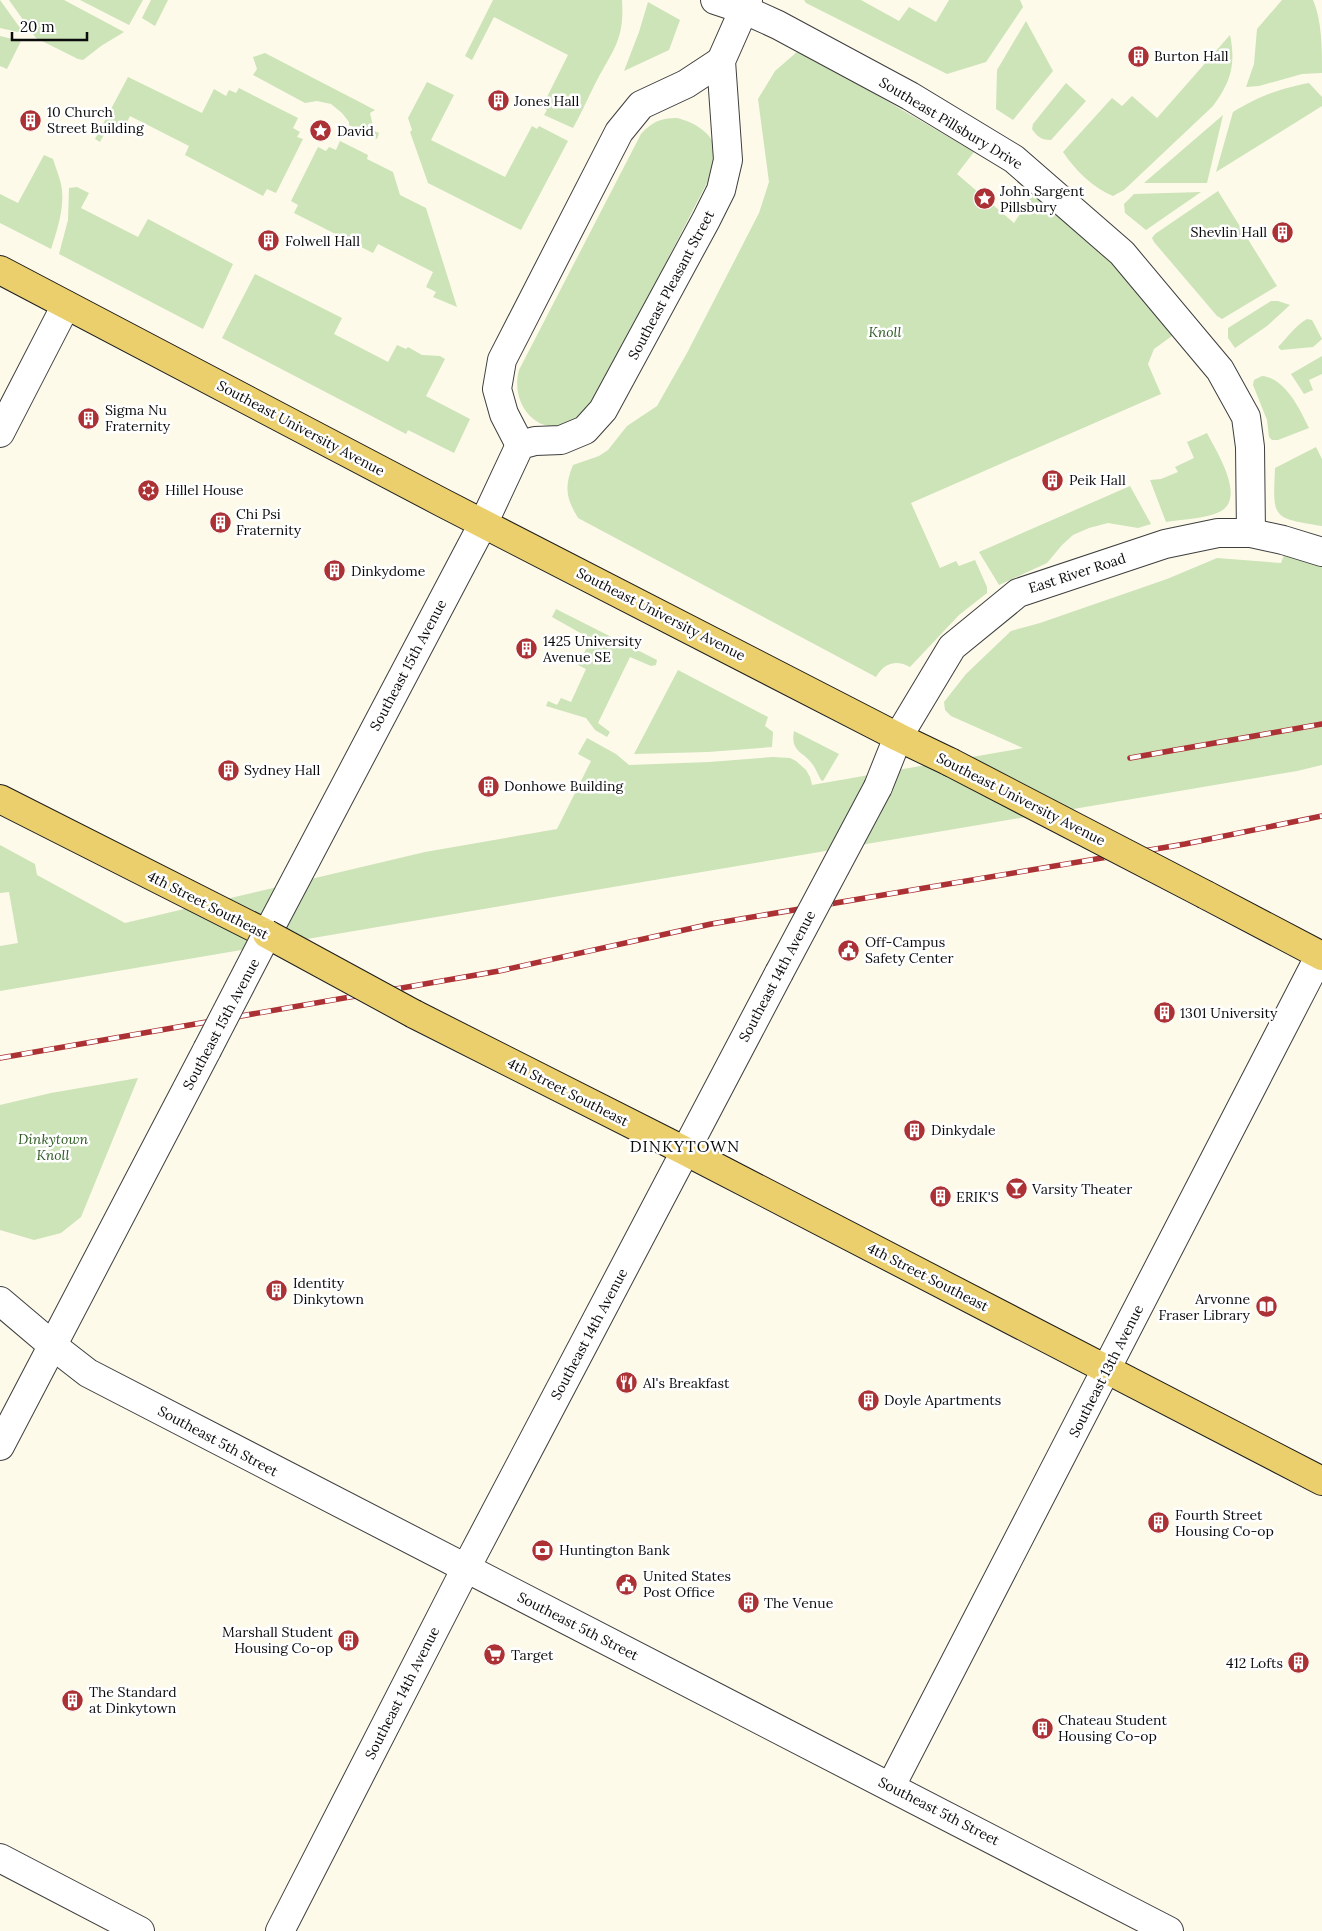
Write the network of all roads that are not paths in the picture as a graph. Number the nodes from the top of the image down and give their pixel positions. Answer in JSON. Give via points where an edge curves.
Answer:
{"nodes":[{"id":1,"x":715,"y":0,"type":"edge"},
{"id":2,"x":746,"y":5,"type":"edge"},
{"id":3,"x":721,"y":61,"type":"junction"},
{"id":4,"x":0,"y":270,"type":"edge"},
{"id":5,"x":66,"y":304,"type":"junction"},
{"id":6,"x":0,"y":434,"type":"edge"},
{"id":7,"x":520,"y":445,"type":"junction"},
{"id":8,"x":484,"y":522,"type":"junction"},
{"id":9,"x":1251,"y":533,"type":"junction"},
{"id":10,"x":1322,"y":552,"type":"edge"},
{"id":11,"x":898,"y":737,"type":"junction"},
{"id":12,"x":0,"y":799,"type":"edge"},
{"id":13,"x":267,"y":934,"type":"junction"},
{"id":14,"x":1321,"y":955,"type":"edge"},
{"id":15,"x":685,"y":1151,"type":"junction"},
{"id":16,"x":0,"y":1301,"type":"edge"},
{"id":17,"x":52,"y":1346,"type":"junction"},
{"id":18,"x":1107,"y":1370,"type":"junction"},
{"id":19,"x":0,"y":1446,"type":"edge"},
{"id":20,"x":1322,"y":1481,"type":"edge"},
{"id":21,"x":466,"y":1568,"type":"junction"},
{"id":22,"x":891,"y":1786,"type":"junction"},
{"id":23,"x":0,"y":1858,"type":"edge"},
{"id":24,"x":140,"y":1931,"type":"edge"},
{"id":25,"x":280,"y":1931,"type":"edge"},
{"id":26,"x":1169,"y":1931,"type":"edge"}],
"edges":[{"from":1,"to":2,"type":"street","name":"Southeast Pillsbury Drive"},
{"from":2,"to":3,"type":"street","name":"Southeast Pleasant Street"},
{"from":2,"to":9,"type":"street","name":"Southeast Pillsbury Drive","via":[[1014,159],[1122,253],[1220,370],[1246,417],[1250,447]]},
{"from":3,"to":7,"type":"street","via":[[686,84],[641,106],[619,132],[502,360],[497,389],[504,414]]},
{"from":3,"to":7,"type":"street","name":"Southeast Pleasant Street","via":[[728,160],[722,190],[603,410],[585,430],[561,440]]},
{"from":4,"to":5,"type":"main road","name":"Southeast University Avenue"},
{"from":5,"to":6,"type":"street"},
{"from":5,"to":8,"type":"main road","name":"Southeast University Avenue"},
{"from":7,"to":8,"type":"street"},
{"from":8,"to":11,"type":"main road","name":"Southeast University Avenue"},
{"from":8,"to":13,"type":"street","name":"Southeast 15th Avenue"},
{"from":9,"to":10,"type":"street","name":"East River Road"},
{"from":9,"to":11,"type":"street","name":"East River Road","via":[[1218,533],[1165,544],[1018,593],[952,648]]},
{"from":11,"to":14,"type":"main road","name":"Southeast University Avenue","bridge":true},
{"from":11,"to":15,"type":"street","name":"Southeast 14th Avenue","bridge":true,"via":[[878,787]]},
{"from":12,"to":13,"type":"main road","name":"4th Street Southeast"},
{"from":13,"to":15,"type":"main road","name":"4th Street Southeast","bridge":true,"via":[[414,1014]]},
{"from":13,"to":17,"type":"street","name":"Southeast 15th Avenue","bridge":true},
{"from":14,"to":18,"type":"street","name":"Southeast 13th Avenue"},
{"from":15,"to":18,"type":"main road","name":"4th Street Southeast"},
{"from":15,"to":21,"type":"street","name":"Southeast 14th Avenue"},
{"from":16,"to":17,"type":"street","name":"Southeast 5th Street"},
{"from":17,"to":19,"type":"street","name":"Southeast 15th Avenue"},
{"from":17,"to":21,"type":"street","name":"Southeast 5th Street","via":[[88,1373]]},
{"from":18,"to":20,"type":"main road","name":"4th Street Southeast"},
{"from":18,"to":22,"type":"street","name":"Southeast 13th Avenue"},
{"from":21,"to":22,"type":"street","name":"Southeast 5th Street"},
{"from":21,"to":25,"type":"street","name":"Southeast 14th Avenue"},
{"from":22,"to":26,"type":"street","name":"Southeast 5th Street"},
{"from":23,"to":24,"type":"street"}]}
